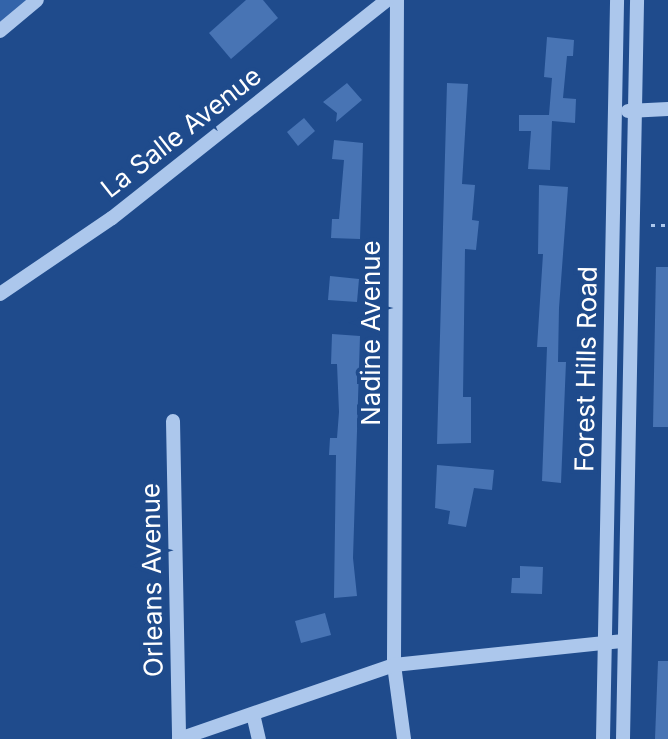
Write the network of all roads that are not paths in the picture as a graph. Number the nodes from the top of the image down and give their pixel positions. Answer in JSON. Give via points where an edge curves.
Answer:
{"nodes":[{"id":1,"x":29,"y":0,"type":"edge"},
{"id":2,"x":37,"y":0,"type":"edge"},
{"id":3,"x":387,"y":0,"type":"edge"},
{"id":4,"x":397,"y":0,"type":"edge"},
{"id":5,"x":617,"y":0,"type":"edge"},
{"id":6,"x":637,"y":0,"type":"edge"},
{"id":7,"x":0,"y":25,"type":"edge"},
{"id":8,"x":0,"y":31,"type":"edge"},
{"id":9,"x":668,"y":109,"type":"edge"},
{"id":10,"x":635,"y":110,"type":"junction"},
{"id":11,"x":616,"y":112,"type":"junction"},
{"id":12,"x":0,"y":294,"type":"edge"},
{"id":13,"x":173,"y":421,"type":"dead end"},
{"id":14,"x":624,"y":641,"type":"junction"},
{"id":15,"x":604,"y":642,"type":"junction"},
{"id":16,"x":394,"y":665,"type":"junction"},
{"id":17,"x":253,"y":714,"type":"junction"},
{"id":18,"x":179,"y":739,"type":"edge"},
{"id":19,"x":259,"y":739,"type":"edge"},
{"id":20,"x":404,"y":739,"type":"edge"},
{"id":21,"x":603,"y":739,"type":"edge"},
{"id":22,"x":623,"y":739,"type":"edge"}],
"edges":[{"from":1,"to":7,"type":"street"},
{"from":2,"to":8,"type":"street"},
{"from":3,"to":12,"type":"street","name":"La Salle Avenue","via":[[112,218]]},
{"from":4,"to":16,"type":"street","name":"Nadine Avenue"},
{"from":5,"to":11,"type":"street","name":"Forest Hills Road"},
{"from":6,"to":10,"type":"street","name":"Forest Hills Road"},
{"from":9,"to":10,"type":"street"},
{"from":10,"to":11,"type":"street"},
{"from":10,"to":14,"type":"street","name":"Forest Hills Road"},
{"from":11,"to":15,"type":"street","name":"Forest Hills Road"},
{"from":13,"to":18,"type":"street","name":"Orleans Avenue"},
{"from":14,"to":15,"type":"street"},
{"from":14,"to":22,"type":"street","name":"Forest Hills Road"},
{"from":15,"to":16,"type":"street"},
{"from":15,"to":21,"type":"street","name":"Forest Hills Road"},
{"from":16,"to":17,"type":"street"},
{"from":16,"to":20,"type":"street","name":"Nadine Avenue"},
{"from":17,"to":18,"type":"street"},
{"from":17,"to":19,"type":"street"}]}
